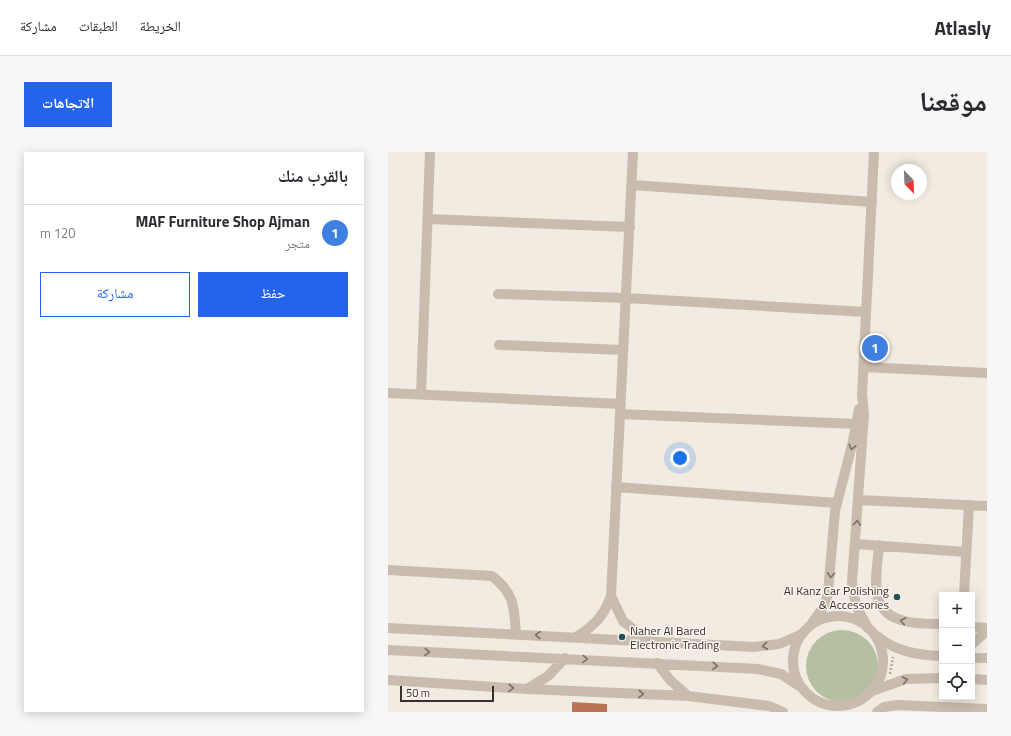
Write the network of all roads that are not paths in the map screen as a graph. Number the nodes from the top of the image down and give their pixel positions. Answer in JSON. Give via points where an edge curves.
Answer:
{"nodes":[{"id":1,"x":430,"y":152,"type":"edge"},
{"id":2,"x":633,"y":152,"type":"edge"},
{"id":3,"x":874,"y":152,"type":"edge"},
{"id":4,"x":632,"y":185,"type":"junction"},
{"id":5,"x":872,"y":202,"type":"junction"},
{"id":6,"x":428,"y":219,"type":"junction"},
{"id":7,"x":630,"y":227,"type":"junction"},
{"id":8,"x":498,"y":294,"type":"dead end"},
{"id":9,"x":626,"y":298,"type":"junction"},
{"id":10,"x":866,"y":312,"type":"junction"},
{"id":11,"x":499,"y":345,"type":"dead end"},
{"id":12,"x":624,"y":350,"type":"junction"},
{"id":13,"x":864,"y":367,"type":"junction"},
{"id":14,"x":987,"y":373,"type":"edge"},
{"id":15,"x":388,"y":393,"type":"edge"},
{"id":16,"x":421,"y":394,"type":"junction"},
{"id":17,"x":862,"y":395,"type":"junction"},
{"id":18,"x":620,"y":409,"type":"junction"},
{"id":19,"x":856,"y":424,"type":"junction"},
{"id":20,"x":616,"y":487,"type":"junction"},
{"id":21,"x":859,"y":500,"type":"junction"},
{"id":22,"x":837,"y":503,"type":"junction"},
{"id":23,"x":969,"y":505,"type":"junction"},
{"id":24,"x":987,"y":506,"type":"edge"},
{"id":25,"x":856,"y":544,"type":"junction"},
{"id":26,"x":879,"y":546,"type":"junction"},
{"id":27,"x":966,"y":552,"type":"junction"},
{"id":28,"x":388,"y":570,"type":"edge"},
{"id":29,"x":964,"y":592,"type":"edge"},
{"id":30,"x":611,"y":596,"type":"junction"},
{"id":31,"x":939,"y":624,"type":"edge"},
{"id":32,"x":975,"y":627,"type":"edge"},
{"id":33,"x":388,"y":628,"type":"edge"},
{"id":34,"x":987,"y":628,"type":"edge"},
{"id":35,"x":805,"y":631,"type":"junction"},
{"id":36,"x":871,"y":631,"type":"junction"},
{"id":37,"x":987,"y":631,"type":"edge"},
{"id":38,"x":516,"y":634,"type":"junction"},
{"id":39,"x":576,"y":637,"type":"junction"},
{"id":40,"x":648,"y":641,"type":"junction"},
{"id":41,"x":975,"y":641,"type":"edge"},
{"id":42,"x":388,"y":650,"type":"edge"},
{"id":43,"x":939,"y":656,"type":"edge"},
{"id":44,"x":565,"y":658,"type":"junction"},
{"id":45,"x":975,"y":658,"type":"edge"},
{"id":46,"x":987,"y":658,"type":"edge"},
{"id":47,"x":657,"y":663,"type":"junction"},
{"id":48,"x":939,"y":678,"type":"edge"},
{"id":49,"x":975,"y":679,"type":"edge"},
{"id":50,"x":388,"y":680,"type":"edge"},
{"id":51,"x":987,"y":680,"type":"edge"},
{"id":52,"x":801,"y":687,"type":"junction"},
{"id":53,"x":527,"y":689,"type":"junction"},
{"id":54,"x":870,"y":692,"type":"junction"},
{"id":55,"x":688,"y":696,"type":"junction"},
{"id":56,"x":987,"y":700,"type":"edge"},
{"id":57,"x":854,"y":707,"type":"edge"},
{"id":58,"x":823,"y":708,"type":"edge"},
{"id":59,"x":897,"y":708,"type":"edge"},
{"id":60,"x":984,"y":709,"type":"edge"},
{"id":61,"x":783,"y":712,"type":"edge"},
{"id":62,"x":877,"y":712,"type":"edge"}],
"edges":[{"from":1,"to":6,"type":"street"},
{"from":2,"to":4,"type":"street"},
{"from":3,"to":5,"type":"street"},
{"from":4,"to":5,"type":"street"},
{"from":4,"to":7,"type":"street"},
{"from":5,"to":10,"type":"street"},
{"from":6,"to":7,"type":"street"},
{"from":6,"to":16,"type":"street"},
{"from":7,"to":9,"type":"street"},
{"from":8,"to":9,"type":"street"},
{"from":9,"to":10,"type":"street"},
{"from":9,"to":12,"type":"street"},
{"from":10,"to":13,"type":"street"},
{"from":11,"to":12,"type":"street"},
{"from":12,"to":18,"type":"street"},
{"from":13,"to":14,"type":"street"},
{"from":13,"to":17,"type":"street"},
{"from":15,"to":16,"type":"street"},
{"from":16,"to":18,"type":"street"},
{"from":17,"to":19,"type":"street"},
{"from":17,"to":21,"type":"street","via":[[864,408]]},
{"from":18,"to":19,"type":"street"},
{"from":18,"to":20,"type":"street"},
{"from":19,"to":22,"type":"street","one_way":true},
{"from":20,"to":22,"type":"street"},
{"from":20,"to":30,"type":"street"},
{"from":21,"to":23,"type":"street"},
{"from":25,"to":21,"type":"street","one_way":true},
{"from":22,"to":35,"type":"street","one_way":true,"via":[[828,593],[825,605]]},
{"from":23,"to":24,"type":"street"},
{"from":23,"to":27,"type":"street"},
{"from":25,"to":26,"type":"street"},
{"from":25,"to":36,"type":"street","via":[[853,594],[861,618]]},
{"from":26,"to":27,"type":"street"},
{"from":31,"to":26,"type":"street","one_way":true,"via":[[895,619],[879,603],[876,593]]},
{"from":27,"to":29,"type":"street"},
{"from":28,"to":38,"type":"street","via":[[492,576],[504,585],[514,605]]},
{"from":30,"to":39,"type":"street","via":[[600,618]]},
{"from":30,"to":40,"type":"street","via":[[623,621]]},
{"from":32,"to":34,"type":"street"},
{"from":33,"to":38,"type":"street"},
{"from":35,"to":36,"type":"street","via":[[819,621],[838,617],[857,621]]},
{"from":35,"to":40,"type":"street","one_way":true,"via":[[779,644],[760,647]]},
{"from":35,"to":52,"type":"street","via":[[796,644],[793,655],[796,677]]},
{"from":36,"to":43,"type":"street","via":[[885,643],[906,652]]},
{"from":36,"to":54,"type":"street","via":[[880,646],[882,664],[877,682]]},
{"from":37,"to":41,"type":"street"},
{"from":39,"to":38,"type":"street","one_way":true},
{"from":39,"to":40,"type":"street"},
{"from":42,"to":44,"type":"street","one_way":true},
{"from":44,"to":47,"type":"street","one_way":true},
{"from":44,"to":53,"type":"street","via":[[548,676]]},
{"from":45,"to":46,"type":"street"},
{"from":47,"to":52,"type":"street","one_way":true,"via":[[770,671],[781,674]]},
{"from":47,"to":55,"type":"street","via":[[670,680]]},
{"from":54,"to":48,"type":"street","one_way":true,"via":[[906,679]]},
{"from":49,"to":51,"type":"street"},
{"from":50,"to":53,"type":"street","one_way":true},
{"from":52,"to":58,"type":"street"},
{"from":53,"to":55,"type":"street","one_way":true},
{"from":54,"to":57,"type":"street"},
{"from":55,"to":61,"type":"street","via":[[769,706]]},
{"from":56,"to":60,"type":"street"},
{"from":57,"to":58,"type":"street"},
{"from":59,"to":60,"type":"street"},
{"from":59,"to":62,"type":"street","via":[[884,707]]}]}
